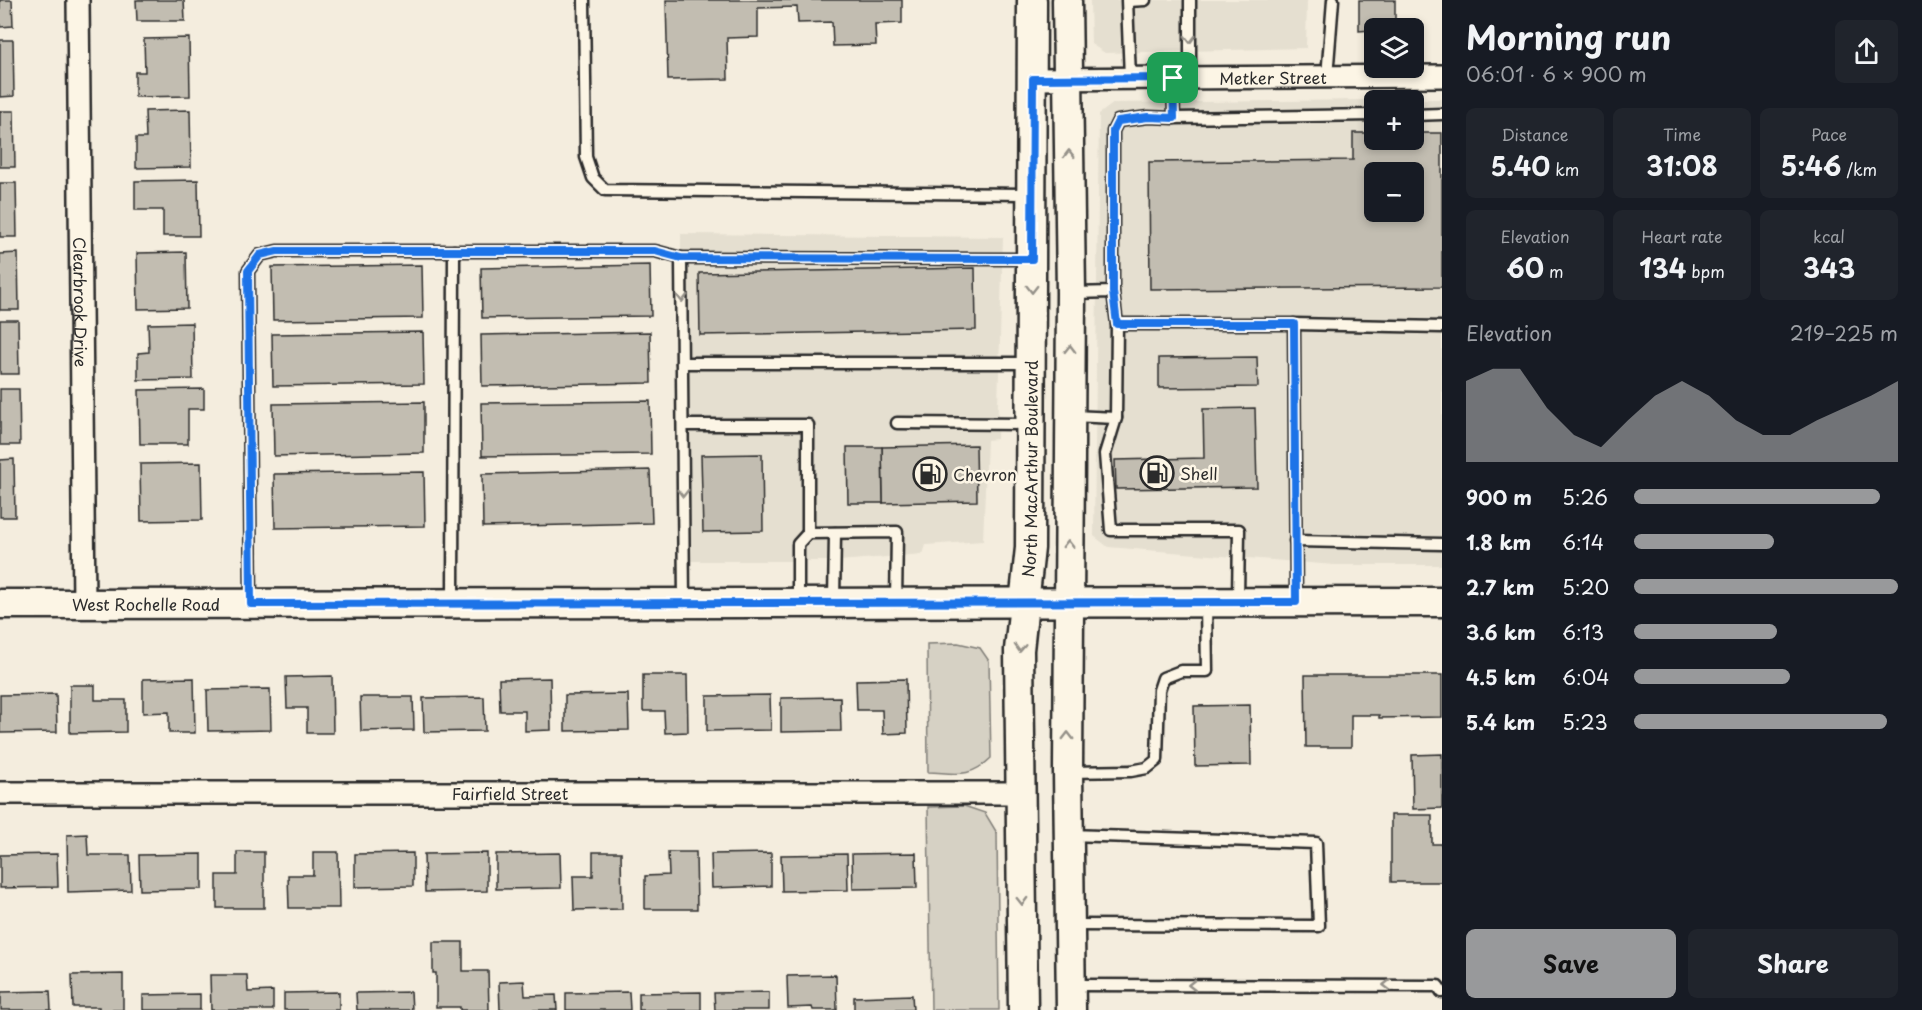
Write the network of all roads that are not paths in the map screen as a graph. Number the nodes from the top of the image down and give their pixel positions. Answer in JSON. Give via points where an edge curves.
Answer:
{"nodes":[{"id":1,"x":78,"y":0,"type":"edge"},
{"id":2,"x":584,"y":0,"type":"edge"},
{"id":3,"x":1032,"y":0,"type":"edge"},
{"id":4,"x":1066,"y":0,"type":"edge"},
{"id":5,"x":1128,"y":0,"type":"edge"},
{"id":6,"x":1145,"y":0,"type":"edge"},
{"id":7,"x":1190,"y":0,"type":"edge"},
{"id":8,"x":1333,"y":0,"type":"edge"},
{"id":9,"x":1327,"y":76,"type":"junction"},
{"id":10,"x":1442,"y":76,"type":"edge"},
{"id":11,"x":1068,"y":78,"type":"junction"},
{"id":12,"x":1130,"y":78,"type":"junction"},
{"id":13,"x":1182,"y":78,"type":"junction"},
{"id":14,"x":1033,"y":79,"type":"junction"},
{"id":15,"x":1442,"y":114,"type":"edge"},
{"id":16,"x":1364,"y":115,"type":"edge"},
{"id":17,"x":1424,"y":115,"type":"edge"},
{"id":18,"x":1174,"y":118,"type":"junction"},
{"id":19,"x":1033,"y":139,"type":"junction"},
{"id":20,"x":1033,"y":194,"type":"junction"},
{"id":21,"x":454,"y":251,"type":"junction"},
{"id":22,"x":681,"y":258,"type":"junction"},
{"id":23,"x":1032,"y":259,"type":"junction"},
{"id":24,"x":1113,"y":292,"type":"junction"},
{"id":25,"x":1071,"y":293,"type":"junction"},
{"id":26,"x":1117,"y":324,"type":"junction"},
{"id":27,"x":1294,"y":324,"type":"junction"},
{"id":28,"x":1442,"y":327,"type":"edge"},
{"id":29,"x":682,"y":363,"type":"junction"},
{"id":30,"x":1031,"y":363,"type":"junction"},
{"id":31,"x":1069,"y":416,"type":"junction"},
{"id":32,"x":1116,"y":418,"type":"junction"},
{"id":33,"x":897,"y":423,"type":"dead end"},
{"id":34,"x":1031,"y":424,"type":"junction"},
{"id":35,"x":683,"y":425,"type":"junction"},
{"id":36,"x":808,"y":533,"type":"junction"},
{"id":37,"x":835,"y":533,"type":"junction"},
{"id":38,"x":1295,"y":541,"type":"junction"},
{"id":39,"x":1442,"y":544,"type":"edge"},
{"id":40,"x":1025,"y":602,"type":"junction"},
{"id":41,"x":1068,"y":602,"type":"junction"},
{"id":42,"x":1206,"y":602,"type":"junction"},
{"id":43,"x":1238,"y":602,"type":"junction"},
{"id":44,"x":1296,"y":602,"type":"junction"},
{"id":45,"x":1442,"y":602,"type":"edge"},
{"id":46,"x":834,"y":603,"type":"junction"},
{"id":47,"x":896,"y":603,"type":"junction"},
{"id":48,"x":0,"y":604,"type":"edge"},
{"id":49,"x":84,"y":604,"type":"junction"},
{"id":50,"x":251,"y":604,"type":"junction"},
{"id":51,"x":453,"y":604,"type":"junction"},
{"id":52,"x":684,"y":604,"type":"junction"},
{"id":53,"x":798,"y":604,"type":"junction"},
{"id":54,"x":1068,"y":772,"type":"junction"},
{"id":55,"x":0,"y":793,"type":"edge"},
{"id":56,"x":1021,"y":793,"type":"junction"},
{"id":57,"x":1068,"y":835,"type":"junction"},
{"id":58,"x":1070,"y":925,"type":"junction"},
{"id":59,"x":1442,"y":992,"type":"edge"},
{"id":60,"x":1071,"y":998,"type":"edge"},
{"id":61,"x":1023,"y":1010,"type":"edge"}],
"edges":[{"from":1,"to":49,"type":"street","name":"Clearbrook Drive"},
{"from":2,"to":20,"type":"lane","via":[[585,157],[593,178],[605,190]]},
{"from":3,"to":14,"type":"main road","name":"North MacArthur Boulevard"},
{"from":4,"to":11,"type":"main road"},
{"from":5,"to":6,"type":"lane"},
{"from":5,"to":12,"type":"lane"},
{"from":7,"to":13,"type":"lane","one_way":true},
{"from":8,"to":9,"type":"lane"},
{"from":9,"to":10,"type":"street","name":"Metker Street"},
{"from":9,"to":13,"type":"street","name":"Metker Street"},
{"from":11,"to":12,"type":"street","name":"Metker Street"},
{"from":11,"to":14,"type":"street","name":"Metker Street"},
{"from":25,"to":11,"type":"main road","one_way":true},
{"from":12,"to":13,"type":"street","name":"Metker Street"},
{"from":13,"to":18,"type":"lane"},
{"from":14,"to":19,"type":"main road","name":"North MacArthur Boulevard"},
{"from":15,"to":17,"type":"lane"},
{"from":16,"to":18,"type":"lane"},
{"from":18,"to":24,"type":"lane","via":[[1118,121],[1113,131]]},
{"from":19,"to":20,"type":"main road","name":"North MacArthur Boulevard"},
{"from":19,"to":25,"type":"main road","via":[[1047,192],[1058,281]]},
{"from":20,"to":23,"type":"main road","name":"North MacArthur Boulevard"},
{"from":21,"to":22,"type":"lane","via":[[655,251]]},
{"from":21,"to":50,"type":"lane","via":[[277,251],[260,255],[248,271]]},
{"from":21,"to":51,"type":"lane"},
{"from":22,"to":23,"type":"lane"},
{"from":22,"to":29,"type":"lane","one_way":true},
{"from":23,"to":30,"type":"main road","name":"North MacArthur Boulevard","one_way":true},
{"from":24,"to":25,"type":"lane"},
{"from":24,"to":26,"type":"lane"},
{"from":31,"to":25,"type":"main road","one_way":true},
{"from":26,"to":27,"type":"lane"},
{"from":26,"to":32,"type":"lane"},
{"from":27,"to":28,"type":"lane"},
{"from":27,"to":38,"type":"lane"},
{"from":29,"to":30,"type":"lane"},
{"from":29,"to":35,"type":"lane"},
{"from":30,"to":34,"type":"main road","name":"North MacArthur Boulevard"},
{"from":31,"to":32,"type":"lane"},
{"from":41,"to":31,"type":"main road","one_way":true},
{"from":32,"to":43,"type":"lane","via":[[1105,454],[1111,530],[1239,530]]},
{"from":33,"to":34,"type":"lane"},
{"from":34,"to":40,"type":"main road","name":"North MacArthur Boulevard","via":[[1030,548]]},
{"from":35,"to":36,"type":"lane","via":[[808,425]]},
{"from":35,"to":52,"type":"lane","one_way":true},
{"from":36,"to":37,"type":"lane"},
{"from":36,"to":53,"type":"lane","via":[[798,544]]},
{"from":37,"to":46,"type":"lane"},
{"from":37,"to":47,"type":"lane","via":[[897,532]]},
{"from":38,"to":39,"type":"lane"},
{"from":38,"to":44,"type":"lane"},
{"from":40,"to":41,"type":"main road","name":"West Rochelle Road"},
{"from":40,"to":47,"type":"main road","name":"West Rochelle Road"},
{"from":40,"to":56,"type":"main road","name":"North MacArthur Boulevard","one_way":true,"via":[[1019,650]]},
{"from":41,"to":42,"type":"main road","name":"West Rochelle Road"},
{"from":54,"to":41,"type":"main road","one_way":true},
{"from":42,"to":43,"type":"main road","name":"West Rochelle Road"},
{"from":42,"to":54,"type":"lane","via":[[1207,671],[1181,671],[1163,678],[1159,690],[1157,760],[1147,768],[1131,771]]},
{"from":43,"to":44,"type":"main road","name":"West Rochelle Road"},
{"from":44,"to":45,"type":"main road","name":"West Rochelle Road"},
{"from":46,"to":47,"type":"main road","name":"West Rochelle Road"},
{"from":46,"to":53,"type":"main road","name":"West Rochelle Road"},
{"from":48,"to":49,"type":"main road","name":"West Rochelle Road"},
{"from":49,"to":50,"type":"main road","name":"West Rochelle Road"},
{"from":50,"to":51,"type":"main road","name":"West Rochelle Road"},
{"from":51,"to":52,"type":"main road","name":"West Rochelle Road"},
{"from":52,"to":53,"type":"main road","name":"West Rochelle Road"},
{"from":54,"to":57,"type":"main road"},
{"from":55,"to":56,"type":"street","name":"Fairfield Street"},
{"from":56,"to":61,"type":"main road","name":"North MacArthur Boulevard","one_way":true},
{"from":57,"to":58,"type":"main road"},
{"from":57,"to":58,"type":"lane","via":[[1316,843],[1319,926]]},
{"from":58,"to":60,"type":"main road"},
{"from":59,"to":60,"type":"lane","one_way":true,"via":[[1438,986]]}]}
